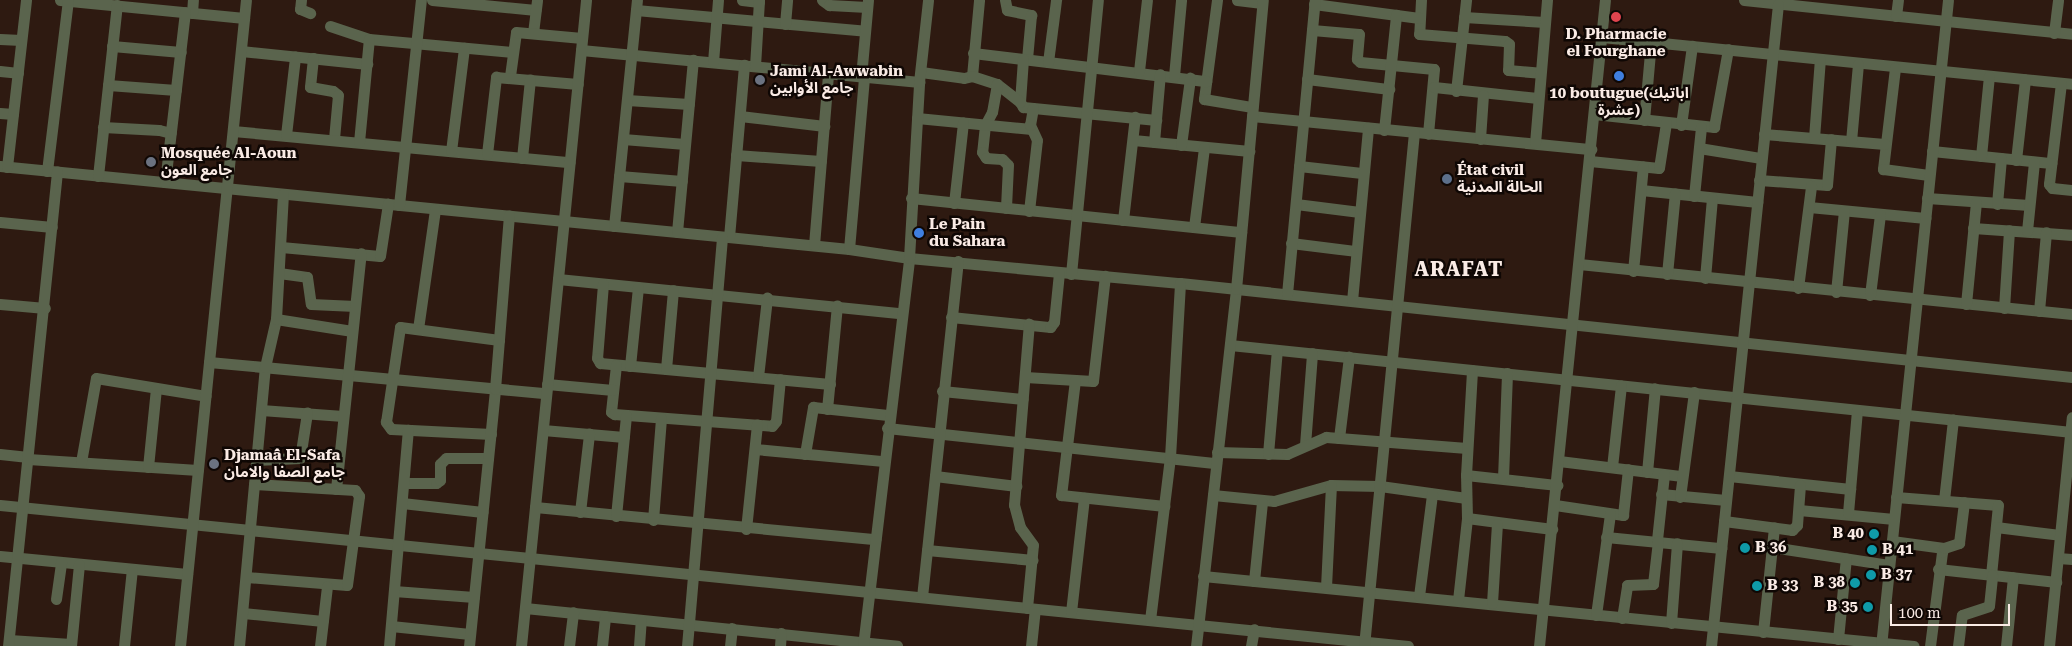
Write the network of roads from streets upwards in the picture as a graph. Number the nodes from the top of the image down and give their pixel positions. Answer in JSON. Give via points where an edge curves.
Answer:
{"nodes":[{"id":1,"x":26,"y":0,"type":"edge"},
{"id":2,"x":60,"y":0,"type":"edge"},
{"id":3,"x":193,"y":0,"type":"edge"},
{"id":4,"x":246,"y":0,"type":"edge"},
{"id":5,"x":301,"y":0,"type":"edge"},
{"id":6,"x":420,"y":0,"type":"edge"},
{"id":7,"x":432,"y":0,"type":"edge"},
{"id":8,"x":586,"y":0,"type":"edge"},
{"id":9,"x":718,"y":0,"type":"edge"},
{"id":10,"x":742,"y":0,"type":"edge"},
{"id":11,"x":787,"y":0,"type":"edge"},
{"id":12,"x":822,"y":0,"type":"edge"},
{"id":13,"x":928,"y":0,"type":"edge"},
{"id":14,"x":979,"y":0,"type":"edge"},
{"id":15,"x":1005,"y":0,"type":"edge"},
{"id":16,"x":1056,"y":0,"type":"edge"},
{"id":17,"x":1098,"y":0,"type":"edge"},
{"id":18,"x":1147,"y":0,"type":"edge"},
{"id":19,"x":1181,"y":0,"type":"edge"},
{"id":20,"x":1217,"y":0,"type":"edge"},
{"id":21,"x":1237,"y":0,"type":"edge"},
{"id":22,"x":1421,"y":0,"type":"edge"},
{"id":23,"x":1466,"y":0,"type":"edge"},
{"id":24,"x":1547,"y":0,"type":"edge"},
{"id":25,"x":1605,"y":0,"type":"edge"},
{"id":26,"x":1745,"y":0,"type":"edge"},
{"id":27,"x":1898,"y":0,"type":"edge"},
{"id":28,"x":1948,"y":0,"type":"edge"},
{"id":29,"x":2058,"y":0,"type":"edge"},
{"id":30,"x":68,"y":1,"type":"edge"},
{"id":31,"x":87,"y":1,"type":"edge"},
{"id":32,"x":759,"y":1,"type":"edge"},
{"id":33,"x":464,"y":2,"type":"edge"},
{"id":34,"x":1263,"y":2,"type":"edge"},
{"id":35,"x":1315,"y":2,"type":"edge"},
{"id":36,"x":1792,"y":2,"type":"edge"},
{"id":37,"x":502,"y":3,"type":"edge"},
{"id":38,"x":868,"y":4,"type":"edge"},
{"id":39,"x":1778,"y":4,"type":"junction"},
{"id":40,"x":117,"y":5,"type":"junction"},
{"id":41,"x":536,"y":5,"type":"edge"},
{"id":42,"x":636,"y":5,"type":"edge"},
{"id":43,"x":188,"y":12,"type":"junction"},
{"id":44,"x":310,"y":13,"type":"dead end"},
{"id":45,"x":1396,"y":14,"type":"junction"},
{"id":46,"x":1896,"y":16,"type":"junction"},
{"id":47,"x":716,"y":17,"type":"junction"},
{"id":48,"x":1464,"y":17,"type":"junction"},
{"id":49,"x":244,"y":18,"type":"junction"},
{"id":50,"x":1419,"y":18,"type":"junction"},
{"id":51,"x":760,"y":21,"type":"junction"},
{"id":52,"x":1946,"y":21,"type":"junction"},
{"id":53,"x":1545,"y":22,"type":"junction"},
{"id":54,"x":785,"y":24,"type":"junction"},
{"id":55,"x":330,"y":26,"type":"dead end"},
{"id":56,"x":1312,"y":30,"type":"junction"},
{"id":57,"x":865,"y":31,"type":"junction"},
{"id":58,"x":2054,"y":32,"type":"junction"},
{"id":59,"x":533,"y":33,"type":"junction"},
{"id":60,"x":2072,"y":34,"type":"edge"},
{"id":61,"x":1602,"y":37,"type":"junction"},
{"id":62,"x":0,"y":38,"type":"edge"},
{"id":63,"x":1462,"y":38,"type":"junction"},
{"id":64,"x":21,"y":40,"type":"junction"},
{"id":65,"x":369,"y":40,"type":"junction"},
{"id":66,"x":1651,"y":42,"type":"junction"},
{"id":67,"x":416,"y":43,"type":"junction"},
{"id":68,"x":582,"y":44,"type":"junction"},
{"id":69,"x":112,"y":46,"type":"junction"},
{"id":70,"x":1692,"y":46,"type":"junction"},
{"id":71,"x":464,"y":48,"type":"junction"},
{"id":72,"x":1728,"y":49,"type":"junction"},
{"id":73,"x":241,"y":51,"type":"junction"},
{"id":74,"x":180,"y":52,"type":"junction"},
{"id":75,"x":512,"y":52,"type":"junction"},
{"id":76,"x":973,"y":53,"type":"junction"},
{"id":77,"x":631,"y":54,"type":"junction"},
{"id":78,"x":1773,"y":54,"type":"junction"},
{"id":79,"x":295,"y":57,"type":"junction"},
{"id":80,"x":313,"y":58,"type":"junction"},
{"id":81,"x":1025,"y":59,"type":"junction"},
{"id":82,"x":1820,"y":59,"type":"junction"},
{"id":83,"x":694,"y":60,"type":"junction"},
{"id":84,"x":713,"y":62,"type":"junction"},
{"id":85,"x":1048,"y":62,"type":"junction"},
{"id":86,"x":367,"y":64,"type":"junction"},
{"id":87,"x":1858,"y":64,"type":"junction"},
{"id":88,"x":1391,"y":65,"type":"junction"},
{"id":89,"x":750,"y":66,"type":"junction"},
{"id":90,"x":1091,"y":67,"type":"junction"},
{"id":91,"x":1895,"y":68,"type":"junction"},
{"id":92,"x":0,"y":71,"type":"edge"},
{"id":93,"x":1139,"y":72,"type":"junction"},
{"id":94,"x":1941,"y":72,"type":"junction"},
{"id":95,"x":18,"y":73,"type":"junction"},
{"id":96,"x":1540,"y":73,"type":"junction"},
{"id":97,"x":828,"y":74,"type":"junction"},
{"id":98,"x":1160,"y":74,"type":"junction"},
{"id":99,"x":510,"y":76,"type":"junction"},
{"id":100,"x":972,"y":76,"type":"junction"},
{"id":101,"x":1174,"y":76,"type":"junction"},
{"id":102,"x":1989,"y":76,"type":"junction"},
{"id":103,"x":863,"y":77,"type":"junction"},
{"id":104,"x":920,"y":77,"type":"junction"},
{"id":105,"x":1190,"y":78,"type":"junction"},
{"id":106,"x":530,"y":79,"type":"junction"},
{"id":107,"x":1307,"y":79,"type":"junction"},
{"id":108,"x":2025,"y":80,"type":"junction"},
{"id":109,"x":1206,"y":81,"type":"junction"},
{"id":110,"x":578,"y":84,"type":"junction"},
{"id":111,"x":997,"y":84,"type":"junction"},
{"id":112,"x":2067,"y":84,"type":"edge"},
{"id":113,"x":108,"y":85,"type":"junction"},
{"id":114,"x":1434,"y":87,"type":"junction"},
{"id":115,"x":1389,"y":89,"type":"junction"},
{"id":116,"x":176,"y":90,"type":"junction"},
{"id":117,"x":1456,"y":91,"type":"junction"},
{"id":118,"x":1483,"y":95,"type":"junction"},
{"id":119,"x":1537,"y":98,"type":"junction"},
{"id":120,"x":627,"y":100,"type":"junction"},
{"id":121,"x":1020,"y":102,"type":"junction"},
{"id":122,"x":689,"y":104,"type":"junction"},
{"id":123,"x":1033,"y":108,"type":"junction"},
{"id":124,"x":1252,"y":111,"type":"junction"},
{"id":125,"x":1086,"y":112,"type":"junction"},
{"id":126,"x":0,"y":113,"type":"edge"},
{"id":127,"x":13,"y":114,"type":"junction"},
{"id":128,"x":1594,"y":114,"type":"junction"},
{"id":129,"x":740,"y":116,"type":"junction"},
{"id":130,"x":1135,"y":117,"type":"junction"},
{"id":131,"x":917,"y":118,"type":"junction"},
{"id":132,"x":1156,"y":120,"type":"junction"},
{"id":133,"x":1304,"y":120,"type":"junction"},
{"id":134,"x":1644,"y":120,"type":"junction"},
{"id":135,"x":963,"y":123,"type":"junction"},
{"id":136,"x":1666,"y":123,"type":"junction"},
{"id":137,"x":985,"y":125,"type":"junction"},
{"id":138,"x":1681,"y":125,"type":"junction"},
{"id":139,"x":824,"y":126,"type":"junction"},
{"id":140,"x":104,"y":127,"type":"junction"},
{"id":141,"x":1701,"y":127,"type":"junction"},
{"id":142,"x":1368,"y":128,"type":"junction"},
{"id":143,"x":1031,"y":129,"type":"junction"},
{"id":144,"x":1384,"y":130,"type":"junction"},
{"id":145,"x":233,"y":131,"type":"junction"},
{"id":146,"x":1414,"y":132,"type":"junction"},
{"id":147,"x":171,"y":134,"type":"junction"},
{"id":148,"x":1428,"y":134,"type":"junction"},
{"id":149,"x":1764,"y":134,"type":"junction"},
{"id":150,"x":286,"y":135,"type":"junction"},
{"id":151,"x":1480,"y":138,"type":"junction"},
{"id":152,"x":1814,"y":138,"type":"junction"},
{"id":153,"x":334,"y":139,"type":"junction"},
{"id":154,"x":623,"y":139,"type":"junction"},
{"id":155,"x":1831,"y":139,"type":"junction"},
{"id":156,"x":1133,"y":140,"type":"junction"},
{"id":157,"x":1852,"y":141,"type":"junction"},
{"id":158,"x":359,"y":142,"type":"junction"},
{"id":159,"x":1154,"y":142,"type":"junction"},
{"id":160,"x":1535,"y":143,"type":"junction"},
{"id":161,"x":685,"y":144,"type":"junction"},
{"id":162,"x":1885,"y":144,"type":"junction"},
{"id":163,"x":1181,"y":145,"type":"junction"},
{"id":164,"x":405,"y":146,"type":"junction"},
{"id":165,"x":1204,"y":148,"type":"junction"},
{"id":166,"x":1699,"y":148,"type":"junction"},
{"id":167,"x":451,"y":151,"type":"junction"},
{"id":168,"x":1249,"y":151,"type":"junction"},
{"id":169,"x":1932,"y":151,"type":"junction"},
{"id":170,"x":486,"y":154,"type":"junction"},
{"id":171,"x":736,"y":155,"type":"junction"},
{"id":172,"x":1590,"y":155,"type":"junction"},
{"id":173,"x":1981,"y":156,"type":"junction"},
{"id":174,"x":522,"y":158,"type":"junction"},
{"id":175,"x":1761,"y":158,"type":"junction"},
{"id":176,"x":2001,"y":158,"type":"junction"},
{"id":177,"x":2016,"y":160,"type":"junction"},
{"id":178,"x":822,"y":161,"type":"junction"},
{"id":179,"x":570,"y":162,"type":"junction"},
{"id":180,"x":2034,"y":162,"type":"junction"},
{"id":181,"x":2052,"y":163,"type":"junction"},
{"id":182,"x":3,"y":166,"type":"edge"},
{"id":183,"x":1299,"y":166,"type":"junction"},
{"id":184,"x":1643,"y":166,"type":"junction"},
{"id":185,"x":52,"y":171,"type":"junction"},
{"id":186,"x":1362,"y":172,"type":"junction"},
{"id":187,"x":1929,"y":175,"type":"junction"},
{"id":188,"x":98,"y":176,"type":"junction"},
{"id":189,"x":619,"y":176,"type":"junction"},
{"id":190,"x":1759,"y":180,"type":"junction"},
{"id":191,"x":682,"y":181,"type":"junction"},
{"id":192,"x":165,"y":182,"type":"junction"},
{"id":193,"x":1811,"y":186,"type":"junction"},
{"id":194,"x":227,"y":188,"type":"junction"},
{"id":195,"x":1641,"y":190,"type":"junction"},
{"id":196,"x":2072,"y":190,"type":"edge"},
{"id":197,"x":1676,"y":193,"type":"junction"},
{"id":198,"x":283,"y":194,"type":"junction"},
{"id":199,"x":1694,"y":196,"type":"junction"},
{"id":200,"x":911,"y":198,"type":"junction"},
{"id":201,"x":1712,"y":198,"type":"junction"},
{"id":202,"x":1927,"y":198,"type":"junction"},
{"id":203,"x":1757,"y":202,"type":"junction"},
{"id":204,"x":1976,"y":202,"type":"junction"},
{"id":205,"x":954,"y":203,"type":"junction"},
{"id":206,"x":394,"y":204,"type":"junction"},
{"id":207,"x":1296,"y":204,"type":"junction"},
{"id":208,"x":1997,"y":204,"type":"junction"},
{"id":209,"x":2029,"y":205,"type":"junction"},
{"id":210,"x":1809,"y":207,"type":"junction"},
{"id":211,"x":435,"y":208,"type":"junction"},
{"id":212,"x":1006,"y":208,"type":"junction"},
{"id":213,"x":1029,"y":211,"type":"junction"},
{"id":214,"x":1844,"y":211,"type":"junction"},
{"id":215,"x":1359,"y":212,"type":"junction"},
{"id":216,"x":1880,"y":215,"type":"junction"},
{"id":217,"x":509,"y":216,"type":"junction"},
{"id":218,"x":1076,"y":216,"type":"junction"},
{"id":219,"x":1925,"y":218,"type":"junction"},
{"id":220,"x":1123,"y":220,"type":"junction"},
{"id":221,"x":564,"y":221,"type":"junction"},
{"id":222,"x":0,"y":222,"type":"edge"},
{"id":223,"x":614,"y":226,"type":"junction"},
{"id":224,"x":52,"y":227,"type":"junction"},
{"id":225,"x":1194,"y":227,"type":"junction"},
{"id":226,"x":1973,"y":228,"type":"junction"},
{"id":227,"x":2009,"y":230,"type":"junction"},
{"id":228,"x":2026,"y":231,"type":"junction"},
{"id":229,"x":677,"y":232,"type":"junction"},
{"id":230,"x":1241,"y":232,"type":"junction"},
{"id":231,"x":2046,"y":232,"type":"junction"},
{"id":232,"x":2072,"y":235,"type":"edge"},
{"id":233,"x":725,"y":237,"type":"junction"},
{"id":234,"x":1291,"y":243,"type":"junction"},
{"id":235,"x":814,"y":246,"type":"junction"},
{"id":236,"x":281,"y":248,"type":"junction"},
{"id":237,"x":849,"y":249,"type":"junction"},
{"id":238,"x":1355,"y":251,"type":"junction"},
{"id":239,"x":361,"y":253,"type":"junction"},
{"id":240,"x":909,"y":258,"type":"junction"},
{"id":241,"x":958,"y":261,"type":"junction"},
{"id":242,"x":1579,"y":264,"type":"junction"},
{"id":243,"x":1633,"y":271,"type":"junction"},
{"id":244,"x":280,"y":273,"type":"junction"},
{"id":245,"x":1065,"y":273,"type":"junction"},
{"id":246,"x":1667,"y":274,"type":"junction"},
{"id":247,"x":1105,"y":276,"type":"junction"},
{"id":248,"x":1705,"y":278,"type":"junction"},
{"id":249,"x":558,"y":279,"type":"junction"},
{"id":250,"x":1748,"y":282,"type":"junction"},
{"id":251,"x":1180,"y":283,"type":"junction"},
{"id":252,"x":604,"y":284,"type":"junction"},
{"id":253,"x":638,"y":286,"type":"junction"},
{"id":254,"x":1798,"y":288,"type":"junction"},
{"id":255,"x":1236,"y":289,"type":"junction"},
{"id":256,"x":673,"y":290,"type":"junction"},
{"id":257,"x":1836,"y":292,"type":"junction"},
{"id":258,"x":716,"y":294,"type":"junction"},
{"id":259,"x":1287,"y":294,"type":"junction"},
{"id":260,"x":1870,"y":295,"type":"junction"},
{"id":261,"x":767,"y":298,"type":"junction"},
{"id":262,"x":1916,"y":300,"type":"junction"},
{"id":263,"x":1352,"y":301,"type":"junction"},
{"id":264,"x":0,"y":304,"type":"edge"},
{"id":265,"x":1966,"y":304,"type":"junction"},
{"id":266,"x":837,"y":305,"type":"junction"},
{"id":267,"x":1397,"y":305,"type":"junction"},
{"id":268,"x":355,"y":306,"type":"junction"},
{"id":269,"x":44,"y":308,"type":"junction"},
{"id":270,"x":2004,"y":308,"type":"junction"},
{"id":271,"x":2039,"y":311,"type":"junction"},
{"id":272,"x":900,"y":313,"type":"junction"},
{"id":273,"x":2072,"y":314,"type":"edge"},
{"id":274,"x":951,"y":317,"type":"junction"},
{"id":275,"x":276,"y":319,"type":"junction"},
{"id":276,"x":1029,"y":324,"type":"junction"},
{"id":277,"x":1574,"y":324,"type":"junction"},
{"id":278,"x":418,"y":330,"type":"junction"},
{"id":279,"x":352,"y":331,"type":"junction"},
{"id":280,"x":499,"y":340,"type":"junction"},
{"id":281,"x":1742,"y":341,"type":"junction"},
{"id":282,"x":1230,"y":345,"type":"junction"},
{"id":283,"x":1277,"y":350,"type":"junction"},
{"id":284,"x":1312,"y":353,"type":"junction"},
{"id":285,"x":1349,"y":357,"type":"junction"},
{"id":286,"x":1912,"y":360,"type":"junction"},
{"id":287,"x":209,"y":362,"type":"junction"},
{"id":288,"x":1392,"y":362,"type":"junction"},
{"id":289,"x":616,"y":365,"type":"junction"},
{"id":290,"x":630,"y":366,"type":"junction"},
{"id":291,"x":265,"y":367,"type":"junction"},
{"id":292,"x":666,"y":369,"type":"junction"},
{"id":293,"x":1472,"y":370,"type":"junction"},
{"id":294,"x":709,"y":373,"type":"junction"},
{"id":295,"x":1507,"y":373,"type":"junction"},
{"id":296,"x":347,"y":374,"type":"junction"},
{"id":297,"x":758,"y":377,"type":"junction"},
{"id":298,"x":1025,"y":377,"type":"junction"},
{"id":299,"x":2072,"y":377,"type":"edge"},
{"id":300,"x":393,"y":379,"type":"junction"},
{"id":301,"x":780,"y":379,"type":"junction"},
{"id":302,"x":1075,"y":380,"type":"junction"},
{"id":303,"x":1568,"y":380,"type":"junction"},
{"id":304,"x":830,"y":384,"type":"junction"},
{"id":305,"x":1620,"y":385,"type":"junction"},
{"id":306,"x":156,"y":388,"type":"junction"},
{"id":307,"x":547,"y":388,"type":"junction"},
{"id":308,"x":1655,"y":388,"type":"junction"},
{"id":309,"x":495,"y":389,"type":"junction"},
{"id":310,"x":613,"y":390,"type":"junction"},
{"id":311,"x":942,"y":391,"type":"junction"},
{"id":312,"x":1694,"y":392,"type":"junction"},
{"id":313,"x":206,"y":396,"type":"junction"},
{"id":314,"x":1737,"y":397,"type":"junction"},
{"id":315,"x":1023,"y":399,"type":"junction"},
{"id":316,"x":827,"y":408,"type":"junction"},
{"id":317,"x":260,"y":410,"type":"junction"},
{"id":318,"x":1857,"y":410,"type":"junction"},
{"id":319,"x":307,"y":413,"type":"junction"},
{"id":320,"x":626,"y":415,"type":"junction"},
{"id":321,"x":888,"y":415,"type":"junction"},
{"id":322,"x":1905,"y":415,"type":"junction"},
{"id":323,"x":343,"y":416,"type":"junction"},
{"id":324,"x":2072,"y":417,"type":"edge"},
{"id":325,"x":661,"y":418,"type":"junction"},
{"id":326,"x":1953,"y":420,"type":"junction"},
{"id":327,"x":706,"y":421,"type":"junction"},
{"id":328,"x":757,"y":425,"type":"junction"},
{"id":329,"x":887,"y":428,"type":"junction"},
{"id":330,"x":408,"y":430,"type":"junction"},
{"id":331,"x":543,"y":430,"type":"junction"},
{"id":332,"x":938,"y":432,"type":"junction"},
{"id":333,"x":2071,"y":432,"type":"edge"},
{"id":334,"x":491,"y":434,"type":"junction"},
{"id":335,"x":589,"y":434,"type":"junction"},
{"id":336,"x":624,"y":437,"type":"junction"},
{"id":337,"x":1339,"y":438,"type":"junction"},
{"id":338,"x":1018,"y":441,"type":"junction"},
{"id":339,"x":1384,"y":443,"type":"junction"},
{"id":340,"x":1305,"y":445,"type":"junction"},
{"id":341,"x":1065,"y":446,"type":"junction"},
{"id":342,"x":1467,"y":448,"type":"junction"},
{"id":343,"x":755,"y":449,"type":"junction"},
{"id":344,"x":0,"y":454,"type":"edge"},
{"id":345,"x":806,"y":454,"type":"junction"},
{"id":346,"x":1268,"y":454,"type":"junction"},
{"id":347,"x":1170,"y":456,"type":"junction"},
{"id":348,"x":28,"y":458,"type":"junction"},
{"id":349,"x":488,"y":458,"type":"junction"},
{"id":350,"x":1217,"y":458,"type":"junction"},
{"id":351,"x":256,"y":460,"type":"junction"},
{"id":352,"x":883,"y":461,"type":"junction"},
{"id":353,"x":1559,"y":461,"type":"junction"},
{"id":354,"x":81,"y":462,"type":"junction"},
{"id":355,"x":148,"y":467,"type":"junction"},
{"id":356,"x":1612,"y":467,"type":"junction"},
{"id":357,"x":1628,"y":469,"type":"junction"},
{"id":358,"x":198,"y":470,"type":"junction"},
{"id":359,"x":1647,"y":472,"type":"junction"},
{"id":360,"x":1466,"y":474,"type":"junction"},
{"id":361,"x":1664,"y":474,"type":"junction"},
{"id":362,"x":935,"y":476,"type":"junction"},
{"id":363,"x":1682,"y":476,"type":"junction"},
{"id":364,"x":1729,"y":476,"type":"junction"},
{"id":365,"x":1503,"y":478,"type":"junction"},
{"id":366,"x":404,"y":483,"type":"junction"},
{"id":367,"x":254,"y":484,"type":"junction"},
{"id":368,"x":1331,"y":485,"type":"junction"},
{"id":369,"x":1557,"y":485,"type":"junction"},
{"id":370,"x":1800,"y":485,"type":"junction"},
{"id":371,"x":1016,"y":486,"type":"junction"},
{"id":372,"x":1380,"y":486,"type":"junction"},
{"id":373,"x":336,"y":489,"type":"junction"},
{"id":374,"x":1850,"y":490,"type":"junction"},
{"id":375,"x":1432,"y":494,"type":"junction"},
{"id":376,"x":1661,"y":494,"type":"junction"},
{"id":377,"x":1213,"y":496,"type":"junction"},
{"id":378,"x":1680,"y":497,"type":"junction"},
{"id":379,"x":1896,"y":497,"type":"junction"},
{"id":380,"x":1084,"y":498,"type":"junction"},
{"id":381,"x":1466,"y":498,"type":"junction"},
{"id":382,"x":1726,"y":500,"type":"junction"},
{"id":383,"x":1944,"y":500,"type":"junction"},
{"id":384,"x":1262,"y":502,"type":"junction"},
{"id":385,"x":1964,"y":502,"type":"junction"},
{"id":386,"x":402,"y":503,"type":"junction"},
{"id":387,"x":1555,"y":505,"type":"junction"},
{"id":388,"x":0,"y":506,"type":"edge"},
{"id":389,"x":1164,"y":506,"type":"junction"},
{"id":390,"x":23,"y":508,"type":"junction"},
{"id":391,"x":535,"y":508,"type":"junction"},
{"id":392,"x":1799,"y":510,"type":"junction"},
{"id":393,"x":482,"y":512,"type":"junction"},
{"id":394,"x":580,"y":512,"type":"junction"},
{"id":395,"x":1848,"y":513,"type":"junction"},
{"id":396,"x":1610,"y":514,"type":"junction"},
{"id":397,"x":2067,"y":514,"type":"edge"},
{"id":398,"x":616,"y":516,"type":"junction"},
{"id":399,"x":1467,"y":518,"type":"junction"},
{"id":400,"x":1894,"y":519,"type":"junction"},
{"id":401,"x":653,"y":520,"type":"junction"},
{"id":402,"x":1724,"y":521,"type":"junction"},
{"id":403,"x":192,"y":524,"type":"junction"},
{"id":404,"x":698,"y":524,"type":"junction"},
{"id":405,"x":1497,"y":524,"type":"junction"},
{"id":406,"x":1996,"y":527,"type":"junction"},
{"id":407,"x":1774,"y":528,"type":"junction"},
{"id":408,"x":250,"y":529,"type":"junction"},
{"id":409,"x":746,"y":529,"type":"junction"},
{"id":410,"x":1552,"y":529,"type":"junction"},
{"id":411,"x":2060,"y":535,"type":"junction"},
{"id":412,"x":1606,"y":537,"type":"junction"},
{"id":413,"x":874,"y":539,"type":"junction"},
{"id":414,"x":353,"y":541,"type":"junction"},
{"id":415,"x":1657,"y":541,"type":"junction"},
{"id":416,"x":1892,"y":541,"type":"junction"},
{"id":417,"x":1677,"y":543,"type":"junction"},
{"id":418,"x":399,"y":545,"type":"junction"},
{"id":419,"x":1772,"y":547,"type":"junction"},
{"id":420,"x":1721,"y":548,"type":"junction"},
{"id":421,"x":1944,"y":548,"type":"junction"},
{"id":422,"x":927,"y":550,"type":"junction"},
{"id":423,"x":478,"y":553,"type":"junction"},
{"id":424,"x":0,"y":556,"type":"edge"},
{"id":425,"x":17,"y":558,"type":"junction"},
{"id":426,"x":530,"y":558,"type":"junction"},
{"id":427,"x":1846,"y":558,"type":"junction"},
{"id":428,"x":2058,"y":558,"type":"junction"},
{"id":429,"x":2072,"y":559,"type":"edge"},
{"id":430,"x":1033,"y":560,"type":"junction"},
{"id":431,"x":61,"y":562,"type":"junction"},
{"id":432,"x":79,"y":564,"type":"junction"},
{"id":433,"x":1889,"y":565,"type":"junction"},
{"id":434,"x":132,"y":569,"type":"junction"},
{"id":435,"x":1938,"y":569,"type":"junction"},
{"id":436,"x":187,"y":574,"type":"junction"},
{"id":437,"x":694,"y":574,"type":"junction"},
{"id":438,"x":1992,"y":575,"type":"junction"},
{"id":439,"x":246,"y":576,"type":"junction"},
{"id":440,"x":1203,"y":576,"type":"junction"},
{"id":441,"x":2013,"y":577,"type":"junction"},
{"id":442,"x":1254,"y":580,"type":"junction"},
{"id":443,"x":2056,"y":582,"type":"junction"},
{"id":444,"x":327,"y":586,"type":"junction"},
{"id":445,"x":1326,"y":587,"type":"junction"},
{"id":446,"x":394,"y":591,"type":"junction"},
{"id":447,"x":1369,"y":591,"type":"junction"},
{"id":448,"x":868,"y":592,"type":"junction"},
{"id":449,"x":922,"y":596,"type":"junction"},
{"id":450,"x":1419,"y":596,"type":"junction"},
{"id":451,"x":474,"y":597,"type":"junction"},
{"id":452,"x":56,"y":599,"type":"dead end"},
{"id":453,"x":1458,"y":600,"type":"junction"},
{"id":454,"x":1492,"y":603,"type":"junction"},
{"id":455,"x":525,"y":608,"type":"junction"},
{"id":456,"x":1031,"y":608,"type":"junction"},
{"id":457,"x":1543,"y":608,"type":"junction"},
{"id":458,"x":573,"y":612,"type":"junction"},
{"id":459,"x":1071,"y":612,"type":"junction"},
{"id":460,"x":242,"y":613,"type":"junction"},
{"id":461,"x":1596,"y":615,"type":"junction"},
{"id":462,"x":605,"y":616,"type":"junction"},
{"id":463,"x":1622,"y":618,"type":"junction"},
{"id":464,"x":641,"y":620,"type":"junction"},
{"id":465,"x":1150,"y":620,"type":"junction"},
{"id":466,"x":323,"y":621,"type":"junction"},
{"id":467,"x":1671,"y":623,"type":"junction"},
{"id":468,"x":689,"y":625,"type":"junction"},
{"id":469,"x":1198,"y":625,"type":"junction"},
{"id":470,"x":391,"y":626,"type":"junction"},
{"id":471,"x":732,"y":628,"type":"junction"},
{"id":472,"x":1713,"y":628,"type":"junction"},
{"id":473,"x":1254,"y":629,"type":"junction"},
{"id":474,"x":1762,"y":632,"type":"junction"},
{"id":475,"x":781,"y":633,"type":"junction"},
{"id":476,"x":1838,"y":639,"type":"junction"},
{"id":477,"x":469,"y":640,"type":"edge"},
{"id":478,"x":805,"y":641,"type":"edge"},
{"id":479,"x":9,"y":643,"type":"edge"},
{"id":480,"x":863,"y":644,"type":"edge"},
{"id":481,"x":1364,"y":644,"type":"edge"},
{"id":482,"x":1881,"y":644,"type":"edge"},
{"id":483,"x":71,"y":645,"type":"edge"},
{"id":484,"x":124,"y":646,"type":"edge"},
{"id":485,"x":180,"y":646,"type":"edge"},
{"id":486,"x":239,"y":646,"type":"edge"},
{"id":487,"x":320,"y":646,"type":"edge"},
{"id":488,"x":388,"y":646,"type":"edge"},
{"id":489,"x":521,"y":646,"type":"edge"},
{"id":490,"x":569,"y":646,"type":"edge"},
{"id":491,"x":602,"y":646,"type":"edge"},
{"id":492,"x":639,"y":646,"type":"edge"},
{"id":493,"x":687,"y":646,"type":"edge"},
{"id":494,"x":730,"y":646,"type":"edge"},
{"id":495,"x":780,"y":646,"type":"edge"},
{"id":496,"x":897,"y":646,"type":"edge"},
{"id":497,"x":1031,"y":646,"type":"edge"},
{"id":498,"x":1196,"y":646,"type":"edge"},
{"id":499,"x":1251,"y":646,"type":"edge"},
{"id":500,"x":1408,"y":646,"type":"edge"},
{"id":501,"x":1539,"y":646,"type":"edge"},
{"id":502,"x":1711,"y":646,"type":"edge"},
{"id":503,"x":1914,"y":646,"type":"edge"},
{"id":504,"x":1930,"y":646,"type":"edge"},
{"id":505,"x":1958,"y":646,"type":"edge"},
{"id":506,"x":2006,"y":646,"type":"edge"},
{"id":507,"x":2050,"y":646,"type":"edge"}],
"edges":[{"from":1,"to":64,"type":"street"},
{"from":2,"to":30,"type":"street"},
{"from":3,"to":43,"type":"street"},
{"from":4,"to":49,"type":"street"},
{"from":5,"to":44,"type":"street","via":[[300,9]]},
{"from":6,"to":67,"type":"street"},
{"from":7,"to":33,"type":"street"},
{"from":8,"to":68,"type":"street"},
{"from":9,"to":47,"type":"street"},
{"from":10,"to":32,"type":"street"},
{"from":11,"to":54,"type":"street"},
{"from":12,"to":38,"type":"street","via":[[829,5]]},
{"from":13,"to":104,"type":"street"},
{"from":14,"to":76,"type":"street"},
{"from":15,"to":81,"type":"street","via":[[1007,10],[1031,14]]},
{"from":16,"to":85,"type":"street"},
{"from":17,"to":90,"type":"street"},
{"from":18,"to":93,"type":"street"},
{"from":19,"to":101,"type":"street"},
{"from":20,"to":109,"type":"street"},
{"from":21,"to":34,"type":"street"},
{"from":22,"to":50,"type":"street"},
{"from":23,"to":48,"type":"street"},
{"from":24,"to":53,"type":"street"},
{"from":25,"to":61,"type":"street"},
{"from":26,"to":39,"type":"street"},
{"from":27,"to":46,"type":"street"},
{"from":28,"to":52,"type":"street"},
{"from":29,"to":58,"type":"street"},
{"from":30,"to":31,"type":"street"},
{"from":30,"to":185,"type":"street"},
{"from":31,"to":40,"type":"street"},
{"from":32,"to":51,"type":"street"},
{"from":33,"to":37,"type":"street"},
{"from":34,"to":124,"type":"street"},
{"from":35,"to":45,"type":"street"},
{"from":35,"to":56,"type":"street"},
{"from":36,"to":39,"type":"street"},
{"from":36,"to":46,"type":"street"},
{"from":37,"to":41,"type":"street"},
{"from":38,"to":57,"type":"street"},
{"from":39,"to":78,"type":"street"},
{"from":40,"to":43,"type":"street"},
{"from":40,"to":69,"type":"street"},
{"from":41,"to":59,"type":"street"},
{"from":42,"to":47,"type":"street"},
{"from":42,"to":77,"type":"street"},
{"from":43,"to":49,"type":"street"},
{"from":43,"to":74,"type":"street"},
{"from":45,"to":50,"type":"street"},
{"from":45,"to":88,"type":"street"},
{"from":46,"to":52,"type":"street"},
{"from":47,"to":51,"type":"street"},
{"from":47,"to":84,"type":"street"},
{"from":48,"to":53,"type":"street"},
{"from":48,"to":63,"type":"street"},
{"from":49,"to":73,"type":"street"},
{"from":50,"to":63,"type":"street","via":[[1419,34]]},
{"from":51,"to":54,"type":"street"},
{"from":51,"to":89,"type":"street"},
{"from":52,"to":58,"type":"street"},
{"from":52,"to":94,"type":"street"},
{"from":53,"to":96,"type":"street"},
{"from":54,"to":57,"type":"street"},
{"from":55,"to":65,"type":"street"},
{"from":56,"to":88,"type":"street","via":[[1359,34],[1358,62]]},
{"from":56,"to":107,"type":"street"},
{"from":57,"to":103,"type":"street"},
{"from":58,"to":60,"type":"street"},
{"from":59,"to":68,"type":"street"},
{"from":59,"to":75,"type":"street","via":[[514,33]]},
{"from":61,"to":66,"type":"street"},
{"from":61,"to":128,"type":"street"},
{"from":62,"to":64,"type":"street"},
{"from":63,"to":96,"type":"street","via":[[1505,41],[1509,44],[1508,70]]},
{"from":63,"to":117,"type":"street"},
{"from":64,"to":95,"type":"street"},
{"from":65,"to":67,"type":"street"},
{"from":65,"to":86,"type":"street"},
{"from":66,"to":70,"type":"street"},
{"from":66,"to":134,"type":"street"},
{"from":67,"to":71,"type":"street"},
{"from":67,"to":164,"type":"street"},
{"from":68,"to":77,"type":"street"},
{"from":68,"to":110,"type":"street"},
{"from":69,"to":74,"type":"street"},
{"from":69,"to":113,"type":"street"},
{"from":70,"to":72,"type":"street"},
{"from":70,"to":138,"type":"street"},
{"from":71,"to":75,"type":"street"},
{"from":71,"to":167,"type":"street"},
{"from":72,"to":78,"type":"street"},
{"from":72,"to":141,"type":"street","via":[[1714,127]]},
{"from":73,"to":79,"type":"street"},
{"from":73,"to":145,"type":"street"},
{"from":74,"to":116,"type":"street"},
{"from":75,"to":99,"type":"street"},
{"from":76,"to":81,"type":"street"},
{"from":76,"to":100,"type":"street"},
{"from":77,"to":83,"type":"street"},
{"from":77,"to":120,"type":"street"},
{"from":78,"to":82,"type":"street"},
{"from":78,"to":149,"type":"street"},
{"from":79,"to":80,"type":"street"},
{"from":79,"to":150,"type":"street"},
{"from":80,"to":86,"type":"street"},
{"from":80,"to":153,"type":"street","via":[[310,87],[338,95]]},
{"from":81,"to":85,"type":"street"},
{"from":81,"to":121,"type":"street"},
{"from":82,"to":87,"type":"street"},
{"from":82,"to":152,"type":"street"},
{"from":83,"to":84,"type":"street"},
{"from":83,"to":122,"type":"street"},
{"from":84,"to":89,"type":"street"},
{"from":85,"to":90,"type":"street"},
{"from":86,"to":158,"type":"street"},
{"from":87,"to":91,"type":"street"},
{"from":87,"to":157,"type":"street"},
{"from":88,"to":114,"type":"street","via":[[1434,69]]},
{"from":88,"to":115,"type":"street"},
{"from":89,"to":97,"type":"street"},
{"from":89,"to":129,"type":"street"},
{"from":90,"to":93,"type":"street"},
{"from":90,"to":125,"type":"street"},
{"from":91,"to":94,"type":"street"},
{"from":91,"to":162,"type":"street"},
{"from":92,"to":95,"type":"street"},
{"from":93,"to":98,"type":"street"},
{"from":94,"to":102,"type":"street"},
{"from":94,"to":169,"type":"street"},
{"from":95,"to":127,"type":"street"},
{"from":96,"to":119,"type":"street"},
{"from":97,"to":103,"type":"street"},
{"from":97,"to":139,"type":"street"},
{"from":98,"to":101,"type":"street"},
{"from":98,"to":132,"type":"street"},
{"from":99,"to":106,"type":"street"},
{"from":99,"to":170,"type":"street","via":[[498,76],[495,80]]},
{"from":100,"to":104,"type":"street"},
{"from":100,"to":111,"type":"street"},
{"from":101,"to":105,"type":"street"},
{"from":102,"to":108,"type":"street"},
{"from":102,"to":173,"type":"street"},
{"from":103,"to":104,"type":"street"},
{"from":103,"to":237,"type":"street"},
{"from":104,"to":131,"type":"street"},
{"from":105,"to":109,"type":"street"},
{"from":105,"to":163,"type":"street"},
{"from":106,"to":110,"type":"street"},
{"from":106,"to":174,"type":"street"},
{"from":107,"to":115,"type":"street"},
{"from":107,"to":133,"type":"street"},
{"from":108,"to":112,"type":"street"},
{"from":108,"to":177,"type":"street"},
{"from":109,"to":124,"type":"street","via":[[1206,101]]},
{"from":110,"to":179,"type":"street"},
{"from":111,"to":121,"type":"street"},
{"from":111,"to":137,"type":"street","via":[[992,112]]},
{"from":112,"to":181,"type":"street"},
{"from":113,"to":116,"type":"street"},
{"from":113,"to":140,"type":"street"},
{"from":114,"to":117,"type":"street"},
{"from":114,"to":148,"type":"street"},
{"from":115,"to":144,"type":"street"},
{"from":116,"to":147,"type":"street"},
{"from":117,"to":118,"type":"street"},
{"from":118,"to":119,"type":"street"},
{"from":118,"to":151,"type":"street"},
{"from":119,"to":160,"type":"street"},
{"from":120,"to":122,"type":"street"},
{"from":120,"to":154,"type":"street"},
{"from":121,"to":123,"type":"street","via":[[1023,107]]},
{"from":122,"to":161,"type":"street"},
{"from":123,"to":125,"type":"street"},
{"from":123,"to":143,"type":"street"},
{"from":124,"to":133,"type":"street"},
{"from":124,"to":168,"type":"street"},
{"from":125,"to":130,"type":"street"},
{"from":125,"to":218,"type":"street"},
{"from":126,"to":127,"type":"street"},
{"from":127,"to":182,"type":"street"},
{"from":128,"to":134,"type":"street"},
{"from":128,"to":172,"type":"street"},
{"from":129,"to":139,"type":"street"},
{"from":129,"to":171,"type":"street"},
{"from":130,"to":132,"type":"street"},
{"from":130,"to":156,"type":"street"},
{"from":131,"to":135,"type":"street"},
{"from":131,"to":200,"type":"street"},
{"from":132,"to":159,"type":"street"},
{"from":133,"to":142,"type":"street"},
{"from":133,"to":183,"type":"street"},
{"from":134,"to":136,"type":"street"},
{"from":135,"to":137,"type":"street"},
{"from":135,"to":205,"type":"street"},
{"from":136,"to":138,"type":"street"},
{"from":136,"to":184,"type":"street","via":[[1660,168]]},
{"from":137,"to":143,"type":"street"},
{"from":137,"to":212,"type":"street","via":[[984,157],[1002,159],[1008,165]]},
{"from":138,"to":141,"type":"street"},
{"from":139,"to":178,"type":"street"},
{"from":140,"to":147,"type":"street","via":[[159,130]]},
{"from":140,"to":188,"type":"street"},
{"from":141,"to":166,"type":"street"},
{"from":142,"to":144,"type":"street"},
{"from":142,"to":186,"type":"street"},
{"from":143,"to":213,"type":"street","via":[[1037,140]]},
{"from":144,"to":146,"type":"street"},
{"from":145,"to":150,"type":"street"},
{"from":145,"to":194,"type":"street"},
{"from":146,"to":148,"type":"street"},
{"from":146,"to":267,"type":"street"},
{"from":147,"to":192,"type":"street"},
{"from":148,"to":151,"type":"street"},
{"from":149,"to":152,"type":"street"},
{"from":149,"to":175,"type":"street"},
{"from":150,"to":153,"type":"street"},
{"from":151,"to":160,"type":"street"},
{"from":152,"to":155,"type":"street"},
{"from":153,"to":158,"type":"street"},
{"from":154,"to":161,"type":"street"},
{"from":154,"to":189,"type":"street"},
{"from":155,"to":157,"type":"street"},
{"from":155,"to":193,"type":"street","via":[[1827,185]]},
{"from":156,"to":159,"type":"street"},
{"from":156,"to":220,"type":"street"},
{"from":157,"to":162,"type":"street"},
{"from":158,"to":164,"type":"street"},
{"from":159,"to":163,"type":"street"},
{"from":160,"to":172,"type":"street"},
{"from":161,"to":191,"type":"street"},
{"from":162,"to":187,"type":"street","via":[[1884,170]]},
{"from":163,"to":165,"type":"street"},
{"from":164,"to":167,"type":"street"},
{"from":164,"to":206,"type":"street"},
{"from":165,"to":168,"type":"street"},
{"from":165,"to":225,"type":"street"},
{"from":166,"to":175,"type":"street"},
{"from":166,"to":199,"type":"street"},
{"from":167,"to":170,"type":"street"},
{"from":168,"to":230,"type":"street"},
{"from":169,"to":173,"type":"street"},
{"from":169,"to":187,"type":"street"},
{"from":170,"to":174,"type":"street"},
{"from":171,"to":178,"type":"street"},
{"from":171,"to":233,"type":"street"},
{"from":172,"to":184,"type":"street"},
{"from":172,"to":242,"type":"street"},
{"from":173,"to":176,"type":"street"},
{"from":174,"to":179,"type":"street"},
{"from":175,"to":190,"type":"street"},
{"from":176,"to":177,"type":"street"},
{"from":176,"to":208,"type":"street"},
{"from":177,"to":180,"type":"street"},
{"from":178,"to":235,"type":"street"},
{"from":179,"to":221,"type":"street"},
{"from":180,"to":181,"type":"street"},
{"from":180,"to":209,"type":"street"},
{"from":181,"to":196,"type":"street","via":[[2050,187]]},
{"from":182,"to":185,"type":"street"},
{"from":183,"to":186,"type":"street"},
{"from":183,"to":207,"type":"street"},
{"from":184,"to":195,"type":"street"},
{"from":185,"to":188,"type":"street"},
{"from":185,"to":224,"type":"street"},
{"from":186,"to":215,"type":"street"},
{"from":187,"to":202,"type":"street"},
{"from":188,"to":192,"type":"street"},
{"from":189,"to":191,"type":"street"},
{"from":189,"to":223,"type":"street"},
{"from":190,"to":193,"type":"street"},
{"from":190,"to":203,"type":"street"},
{"from":191,"to":229,"type":"street"},
{"from":192,"to":194,"type":"street"},
{"from":193,"to":210,"type":"street"},
{"from":194,"to":198,"type":"street"},
{"from":194,"to":287,"type":"street"},
{"from":195,"to":197,"type":"street"},
{"from":195,"to":243,"type":"street"},
{"from":197,"to":199,"type":"street"},
{"from":197,"to":246,"type":"street"},
{"from":198,"to":206,"type":"street"},
{"from":198,"to":236,"type":"street"},
{"from":199,"to":201,"type":"street"},
{"from":200,"to":205,"type":"street"},
{"from":200,"to":240,"type":"street"},
{"from":201,"to":203,"type":"street"},
{"from":201,"to":248,"type":"street"},
{"from":202,"to":204,"type":"street"},
{"from":202,"to":219,"type":"street"},
{"from":203,"to":250,"type":"street"},
{"from":204,"to":208,"type":"street"},
{"from":204,"to":226,"type":"street"},
{"from":205,"to":212,"type":"street"},
{"from":206,"to":211,"type":"street"},
{"from":206,"to":239,"type":"street","via":[[382,254]]},
{"from":207,"to":215,"type":"street"},
{"from":207,"to":234,"type":"street"},
{"from":208,"to":209,"type":"street"},
{"from":209,"to":228,"type":"street"},
{"from":210,"to":214,"type":"street"},
{"from":210,"to":254,"type":"street"},
{"from":211,"to":217,"type":"street"},
{"from":211,"to":278,"type":"street"},
{"from":212,"to":213,"type":"street"},
{"from":213,"to":218,"type":"street"},
{"from":214,"to":216,"type":"street"},
{"from":214,"to":257,"type":"street"},
{"from":215,"to":238,"type":"street"},
{"from":216,"to":219,"type":"street"},
{"from":216,"to":260,"type":"street"},
{"from":217,"to":221,"type":"street"},
{"from":217,"to":280,"type":"street"},
{"from":218,"to":220,"type":"street"},
{"from":218,"to":245,"type":"street"},
{"from":219,"to":262,"type":"street"},
{"from":220,"to":225,"type":"street"},
{"from":221,"to":223,"type":"street"},
{"from":221,"to":249,"type":"street"},
{"from":222,"to":224,"type":"street"},
{"from":223,"to":229,"type":"street"},
{"from":224,"to":269,"type":"street"},
{"from":225,"to":230,"type":"street"},
{"from":226,"to":227,"type":"street"},
{"from":226,"to":265,"type":"street"},
{"from":227,"to":228,"type":"street"},
{"from":227,"to":270,"type":"street"},
{"from":228,"to":231,"type":"street"},
{"from":229,"to":233,"type":"street"},
{"from":230,"to":255,"type":"street"},
{"from":231,"to":232,"type":"street"},
{"from":231,"to":271,"type":"street"},
{"from":233,"to":235,"type":"street"},
{"from":233,"to":258,"type":"street"},
{"from":234,"to":238,"type":"street"},
{"from":234,"to":259,"type":"street"},
{"from":235,"to":237,"type":"street"},
{"from":236,"to":239,"type":"street"},
{"from":236,"to":244,"type":"street"},
{"from":237,"to":240,"type":"street"},
{"from":238,"to":263,"type":"street"},
{"from":239,"to":268,"type":"street"},
{"from":240,"to":241,"type":"street"},
{"from":240,"to":272,"type":"street"},
{"from":241,"to":245,"type":"street"},
{"from":241,"to":274,"type":"street"},
{"from":242,"to":243,"type":"street"},
{"from":242,"to":277,"type":"street"},
{"from":243,"to":246,"type":"street"},
{"from":244,"to":268,"type":"street","via":[[307,277],[311,304]]},
{"from":244,"to":275,"type":"street"},
{"from":245,"to":247,"type":"street"},
{"from":245,"to":276,"type":"street","via":[[1052,325],[1047,328]]},
{"from":246,"to":248,"type":"street"},
{"from":247,"to":251,"type":"street"},
{"from":247,"to":302,"type":"street","via":[[1094,380]]},
{"from":248,"to":250,"type":"street"},
{"from":249,"to":252,"type":"street"},
{"from":249,"to":307,"type":"street"},
{"from":250,"to":254,"type":"street"},
{"from":250,"to":281,"type":"street"},
{"from":251,"to":255,"type":"street"},
{"from":251,"to":347,"type":"street"},
{"from":252,"to":253,"type":"street"},
{"from":252,"to":289,"type":"street","via":[[597,358],[600,363]]},
{"from":253,"to":256,"type":"street"},
{"from":253,"to":290,"type":"street"},
{"from":254,"to":257,"type":"street"},
{"from":255,"to":259,"type":"street"},
{"from":255,"to":282,"type":"street"},
{"from":256,"to":258,"type":"street"},
{"from":256,"to":292,"type":"street"},
{"from":257,"to":260,"type":"street"},
{"from":258,"to":261,"type":"street"},
{"from":258,"to":294,"type":"street"},
{"from":259,"to":263,"type":"street"},
{"from":260,"to":262,"type":"street"},
{"from":261,"to":266,"type":"street"},
{"from":261,"to":297,"type":"street"},
{"from":262,"to":265,"type":"street"},
{"from":262,"to":286,"type":"street"},
{"from":263,"to":267,"type":"street"},
{"from":264,"to":269,"type":"street"},
{"from":265,"to":270,"type":"street"},
{"from":266,"to":272,"type":"street"},
{"from":266,"to":304,"type":"street"},
{"from":267,"to":277,"type":"street"},
{"from":267,"to":288,"type":"street"},
{"from":268,"to":279,"type":"street"},
{"from":269,"to":348,"type":"street"},
{"from":270,"to":271,"type":"street"},
{"from":271,"to":273,"type":"street"},
{"from":272,"to":321,"type":"street"},
{"from":274,"to":276,"type":"street"},
{"from":274,"to":311,"type":"street"},
{"from":275,"to":279,"type":"street"},
{"from":275,"to":291,"type":"street"},
{"from":276,"to":298,"type":"street"},
{"from":277,"to":281,"type":"street"},
{"from":277,"to":303,"type":"street"},
{"from":278,"to":280,"type":"street"},
{"from":278,"to":300,"type":"street","via":[[398,329]]},
{"from":279,"to":296,"type":"street"},
{"from":280,"to":309,"type":"street"},
{"from":281,"to":286,"type":"street"},
{"from":281,"to":314,"type":"street"},
{"from":282,"to":283,"type":"street"},
{"from":282,"to":350,"type":"street"},
{"from":283,"to":284,"type":"street"},
{"from":283,"to":346,"type":"street"},
{"from":284,"to":285,"type":"street"},
{"from":284,"to":340,"type":"street"},
{"from":285,"to":288,"type":"street"},
{"from":285,"to":337,"type":"street"},
{"from":286,"to":299,"type":"street"},
{"from":286,"to":322,"type":"street"},
{"from":287,"to":291,"type":"street"},
{"from":287,"to":313,"type":"street"},
{"from":288,"to":293,"type":"street"},
{"from":288,"to":339,"type":"street"},
{"from":289,"to":290,"type":"street"},
{"from":289,"to":310,"type":"street"},
{"from":290,"to":292,"type":"street"},
{"from":291,"to":296,"type":"street"},
{"from":291,"to":317,"type":"street"},
{"from":292,"to":294,"type":"street"},
{"from":293,"to":295,"type":"street"},
{"from":293,"to":342,"type":"street"},
{"from":294,"to":297,"type":"street"},
{"from":294,"to":327,"type":"street"},
{"from":295,"to":303,"type":"street"},
{"from":295,"to":365,"type":"street"},
{"from":296,"to":300,"type":"street"},
{"from":296,"to":323,"type":"street"},
{"from":297,"to":301,"type":"street"},
{"from":298,"to":302,"type":"street"},
{"from":298,"to":315,"type":"street"},
{"from":300,"to":309,"type":"street"},
{"from":300,"to":330,"type":"street","via":[[386,422],[391,429]]},
{"from":301,"to":304,"type":"street"},
{"from":301,"to":328,"type":"street","via":[[775,425]]},
{"from":302,"to":341,"type":"street"},
{"from":303,"to":305,"type":"street"},
{"from":303,"to":353,"type":"street"},
{"from":304,"to":316,"type":"street"},
{"from":305,"to":308,"type":"street"},
{"from":305,"to":356,"type":"street"},
{"from":306,"to":313,"type":"street"},
{"from":306,"to":354,"type":"street","via":[[96,378]]},
{"from":306,"to":355,"type":"street"},
{"from":307,"to":309,"type":"street"},
{"from":307,"to":310,"type":"street"},
{"from":307,"to":331,"type":"street"},
{"from":308,"to":312,"type":"street"},
{"from":308,"to":359,"type":"street"},
{"from":309,"to":334,"type":"street"},
{"from":310,"to":320,"type":"street","via":[[611,412]]},
{"from":311,"to":315,"type":"street"},
{"from":311,"to":332,"type":"street"},
{"from":312,"to":314,"type":"street"},
{"from":312,"to":363,"type":"street"},
{"from":313,"to":358,"type":"street"},
{"from":314,"to":318,"type":"street"},
{"from":314,"to":364,"type":"street"},
{"from":315,"to":338,"type":"street"},
{"from":316,"to":321,"type":"street"},
{"from":316,"to":345,"type":"street","via":[[811,408]]},
{"from":317,"to":319,"type":"street"},
{"from":317,"to":351,"type":"street"},
{"from":318,"to":322,"type":"street"},
{"from":318,"to":374,"type":"street"},
{"from":319,"to":323,"type":"street"},
{"from":319,"to":351,"type":"street","via":[[300,458]]},
{"from":320,"to":325,"type":"street"},
{"from":320,"to":336,"type":"street"},
{"from":321,"to":329,"type":"street"},
{"from":322,"to":326,"type":"street"},
{"from":322,"to":379,"type":"street"},
{"from":323,"to":373,"type":"street"},
{"from":324,"to":333,"type":"street"},
{"from":325,"to":327,"type":"street"},
{"from":325,"to":401,"type":"street"},
{"from":326,"to":333,"type":"street"},
{"from":326,"to":383,"type":"street"},
{"from":327,"to":328,"type":"street"},
{"from":327,"to":404,"type":"street"},
{"from":328,"to":343,"type":"street"},
{"from":329,"to":332,"type":"street"},
{"from":329,"to":352,"type":"street"},
{"from":330,"to":334,"type":"street"},
{"from":330,"to":366,"type":"street"},
{"from":331,"to":335,"type":"street"},
{"from":331,"to":391,"type":"street"},
{"from":332,"to":338,"type":"street"},
{"from":332,"to":362,"type":"street"},
{"from":333,"to":397,"type":"street"},
{"from":334,"to":349,"type":"street"},
{"from":335,"to":336,"type":"street"},
{"from":335,"to":394,"type":"street"},
{"from":336,"to":398,"type":"street"},
{"from":337,"to":339,"type":"street"},
{"from":337,"to":340,"type":"street","via":[[1318,437]]},
{"from":338,"to":341,"type":"street"},
{"from":338,"to":371,"type":"street"},
{"from":339,"to":342,"type":"street"},
{"from":339,"to":372,"type":"street"},
{"from":340,"to":346,"type":"street","via":[[1287,454]]},
{"from":341,"to":347,"type":"street"},
{"from":341,"to":380,"type":"street","via":[[1061,494]]},
{"from":342,"to":360,"type":"street"},
{"from":343,"to":345,"type":"street"},
{"from":343,"to":409,"type":"street"},
{"from":344,"to":348,"type":"street"},
{"from":345,"to":352,"type":"street"},
{"from":346,"to":350,"type":"street"},
{"from":347,"to":350,"type":"street"},
{"from":347,"to":389,"type":"street"},
{"from":348,"to":354,"type":"street"},
{"from":348,"to":390,"type":"street"},
{"from":349,"to":366,"type":"street","via":[[446,458],[440,464],[440,480],[436,484]]},
{"from":349,"to":393,"type":"street"},
{"from":350,"to":377,"type":"street"},
{"from":351,"to":367,"type":"street"},
{"from":352,"to":413,"type":"street"},
{"from":353,"to":356,"type":"street"},
{"from":353,"to":369,"type":"street"},
{"from":354,"to":355,"type":"street"},
{"from":355,"to":358,"type":"street"},
{"from":356,"to":357,"type":"street"},
{"from":357,"to":359,"type":"street"},
{"from":357,"to":396,"type":"street","via":[[1624,514]]},
{"from":358,"to":403,"type":"street"},
{"from":359,"to":361,"type":"street"},
{"from":360,"to":365,"type":"street"},
{"from":360,"to":381,"type":"street"},
{"from":361,"to":363,"type":"street"},
{"from":361,"to":376,"type":"street"},
{"from":362,"to":371,"type":"street"},
{"from":362,"to":422,"type":"street"},
{"from":363,"to":378,"type":"street"},
{"from":364,"to":370,"type":"street"},
{"from":364,"to":382,"type":"street"},
{"from":365,"to":369,"type":"street"},
{"from":366,"to":386,"type":"street"},
{"from":367,"to":373,"type":"street"},
{"from":367,"to":408,"type":"street"},
{"from":368,"to":372,"type":"street"},
{"from":368,"to":384,"type":"street"},
{"from":368,"to":445,"type":"street"},
{"from":369,"to":387,"type":"street"},
{"from":370,"to":374,"type":"street"},
{"from":370,"to":392,"type":"street"},
{"from":371,"to":430,"type":"street","via":[[1017,520],[1031,538]]},
{"from":372,"to":375,"type":"street"},
{"from":372,"to":447,"type":"street"},
{"from":373,"to":414,"type":"street","via":[[355,490],[359,496]]},
{"from":374,"to":395,"type":"street"},
{"from":375,"to":381,"type":"street"},
{"from":375,"to":450,"type":"street"},
{"from":376,"to":378,"type":"street"},
{"from":376,"to":415,"type":"street"},
{"from":377,"to":384,"type":"street"},
{"from":377,"to":440,"type":"street"},
{"from":378,"to":382,"type":"street"},
{"from":379,"to":383,"type":"street"},
{"from":379,"to":400,"type":"street"},
{"from":380,"to":389,"type":"street"},
{"from":380,"to":459,"type":"street"},
{"from":381,"to":399,"type":"street"},
{"from":382,"to":402,"type":"street"},
{"from":383,"to":385,"type":"street"},
{"from":384,"to":442,"type":"street"},
{"from":385,"to":406,"type":"street","via":[[1998,505]]},
{"from":385,"to":421,"type":"street","via":[[1960,542]]},
{"from":386,"to":393,"type":"street"},
{"from":386,"to":418,"type":"street"},
{"from":387,"to":396,"type":"street"},
{"from":387,"to":410,"type":"street"},
{"from":388,"to":390,"type":"street"},
{"from":389,"to":465,"type":"street"},
{"from":390,"to":403,"type":"street"},
{"from":390,"to":425,"type":"street"},
{"from":391,"to":394,"type":"street"},
{"from":391,"to":426,"type":"street"},
{"from":392,"to":395,"type":"street"},
{"from":392,"to":407,"type":"street","via":[[1795,528]]},
{"from":393,"to":423,"type":"street"},
{"from":394,"to":398,"type":"street"},
{"from":395,"to":400,"type":"street"},
{"from":396,"to":412,"type":"street"},
{"from":397,"to":411,"type":"street"},
{"from":398,"to":401,"type":"street"},
{"from":399,"to":405,"type":"street"},
{"from":399,"to":453,"type":"street"},
{"from":400,"to":416,"type":"street"},
{"from":401,"to":404,"type":"street"},
{"from":402,"to":407,"type":"street"},
{"from":402,"to":420,"type":"street"},
{"from":403,"to":408,"type":"street"},
{"from":403,"to":436,"type":"street"},
{"from":404,"to":409,"type":"street"},
{"from":404,"to":437,"type":"street"},
{"from":405,"to":410,"type":"street"},
{"from":405,"to":454,"type":"street"},
{"from":406,"to":411,"type":"street"},
{"from":406,"to":438,"type":"street"},
{"from":407,"to":419,"type":"street"},
{"from":408,"to":414,"type":"street"},
{"from":408,"to":439,"type":"street"},
{"from":409,"to":413,"type":"street"},
{"from":410,"to":457,"type":"street"},
{"from":411,"to":428,"type":"street"},
{"from":412,"to":415,"type":"street"},
{"from":412,"to":461,"type":"street"},
{"from":413,"to":448,"type":"street"},
{"from":414,"to":418,"type":"street"},
{"from":414,"to":444,"type":"street","via":[[347,585]]},
{"from":415,"to":417,"type":"street"},
{"from":415,"to":463,"type":"street","via":[[1653,584],[1627,585]]},
{"from":416,"to":421,"type":"street"},
{"from":416,"to":433,"type":"street"},
{"from":417,"to":420,"type":"street"},
{"from":417,"to":467,"type":"street"},
{"from":418,"to":423,"type":"street"},
{"from":418,"to":446,"type":"street"},
{"from":419,"to":427,"type":"street"},
{"from":419,"to":474,"type":"street"},
{"from":420,"to":472,"type":"street"},
{"from":421,"to":435,"type":"street"},
{"from":422,"to":430,"type":"street"},
{"from":422,"to":449,"type":"street"},
{"from":423,"to":426,"type":"street"},
{"from":423,"to":451,"type":"street"},
{"from":424,"to":425,"type":"street"},
{"from":425,"to":431,"type":"street"},
{"from":425,"to":479,"type":"street"},
{"from":426,"to":437,"type":"street"},
{"from":426,"to":455,"type":"street"},
{"from":427,"to":433,"type":"street"},
{"from":427,"to":476,"type":"street"},
{"from":428,"to":429,"type":"street"},
{"from":428,"to":443,"type":"street"},
{"from":430,"to":456,"type":"street"},
{"from":431,"to":432,"type":"street"},
{"from":431,"to":452,"type":"street"},
{"from":432,"to":434,"type":"street"},
{"from":432,"to":483,"type":"street"},
{"from":433,"to":482,"type":"street"},
{"from":434,"to":436,"type":"street"},
{"from":434,"to":484,"type":"street"},
{"from":435,"to":438,"type":"street"},
{"from":435,"to":504,"type":"street"},
{"from":436,"to":485,"type":"street"},
{"from":437,"to":448,"type":"street"},
{"from":437,"to":468,"type":"street"},
{"from":438,"to":441,"type":"street"},
{"from":438,"to":505,"type":"street","via":[[1989,606],[1962,615]]},
{"from":439,"to":444,"type":"street"},
{"from":439,"to":460,"type":"street"},
{"from":440,"to":442,"type":"street"},
{"from":440,"to":469,"type":"street"},
{"from":441,"to":443,"type":"street"},
{"from":441,"to":506,"type":"street"},
{"from":442,"to":445,"type":"street"},
{"from":443,"to":507,"type":"street"},
{"from":444,"to":466,"type":"street"},
{"from":445,"to":447,"type":"street"},
{"from":446,"to":451,"type":"street"},
{"from":446,"to":470,"type":"street"},
{"from":447,"to":450,"type":"street"},
{"from":447,"to":481,"type":"street"},
{"from":448,"to":449,"type":"street"},
{"from":448,"to":480,"type":"street"},
{"from":449,"to":456,"type":"street"},
{"from":450,"to":453,"type":"street"},
{"from":451,"to":477,"type":"street"},
{"from":453,"to":454,"type":"street"},
{"from":454,"to":457,"type":"street"},
{"from":455,"to":458,"type":"street"},
{"from":455,"to":489,"type":"street"},
{"from":456,"to":459,"type":"street"},
{"from":456,"to":497,"type":"street"},
{"from":457,"to":461,"type":"street"},
{"from":457,"to":501,"type":"street"},
{"from":458,"to":462,"type":"street"},
{"from":458,"to":490,"type":"street"},
{"from":459,"to":465,"type":"street"},
{"from":460,"to":466,"type":"street"},
{"from":460,"to":486,"type":"street"},
{"from":461,"to":463,"type":"street"},
{"from":462,"to":464,"type":"street"},
{"from":462,"to":491,"type":"street"},
{"from":463,"to":467,"type":"street"},
{"from":464,"to":468,"type":"street"},
{"from":464,"to":492,"type":"street"},
{"from":465,"to":469,"type":"street"},
{"from":466,"to":487,"type":"street"},
{"from":467,"to":472,"type":"street"},
{"from":468,"to":471,"type":"street"},
{"from":468,"to":493,"type":"street"},
{"from":469,"to":473,"type":"street"},
{"from":469,"to":498,"type":"street"},
{"from":470,"to":477,"type":"street"},
{"from":470,"to":488,"type":"street"},
{"from":471,"to":475,"type":"street"},
{"from":471,"to":494,"type":"street"},
{"from":472,"to":474,"type":"street"},
{"from":472,"to":502,"type":"street"},
{"from":473,"to":481,"type":"street"},
{"from":473,"to":499,"type":"street"},
{"from":474,"to":476,"type":"street"},
{"from":475,"to":478,"type":"street"},
{"from":475,"to":495,"type":"street"},
{"from":476,"to":482,"type":"street"},
{"from":478,"to":480,"type":"street"},
{"from":479,"to":483,"type":"street"},
{"from":480,"to":496,"type":"street"},
{"from":481,"to":500,"type":"street"},
{"from":482,"to":503,"type":"street"}]}
